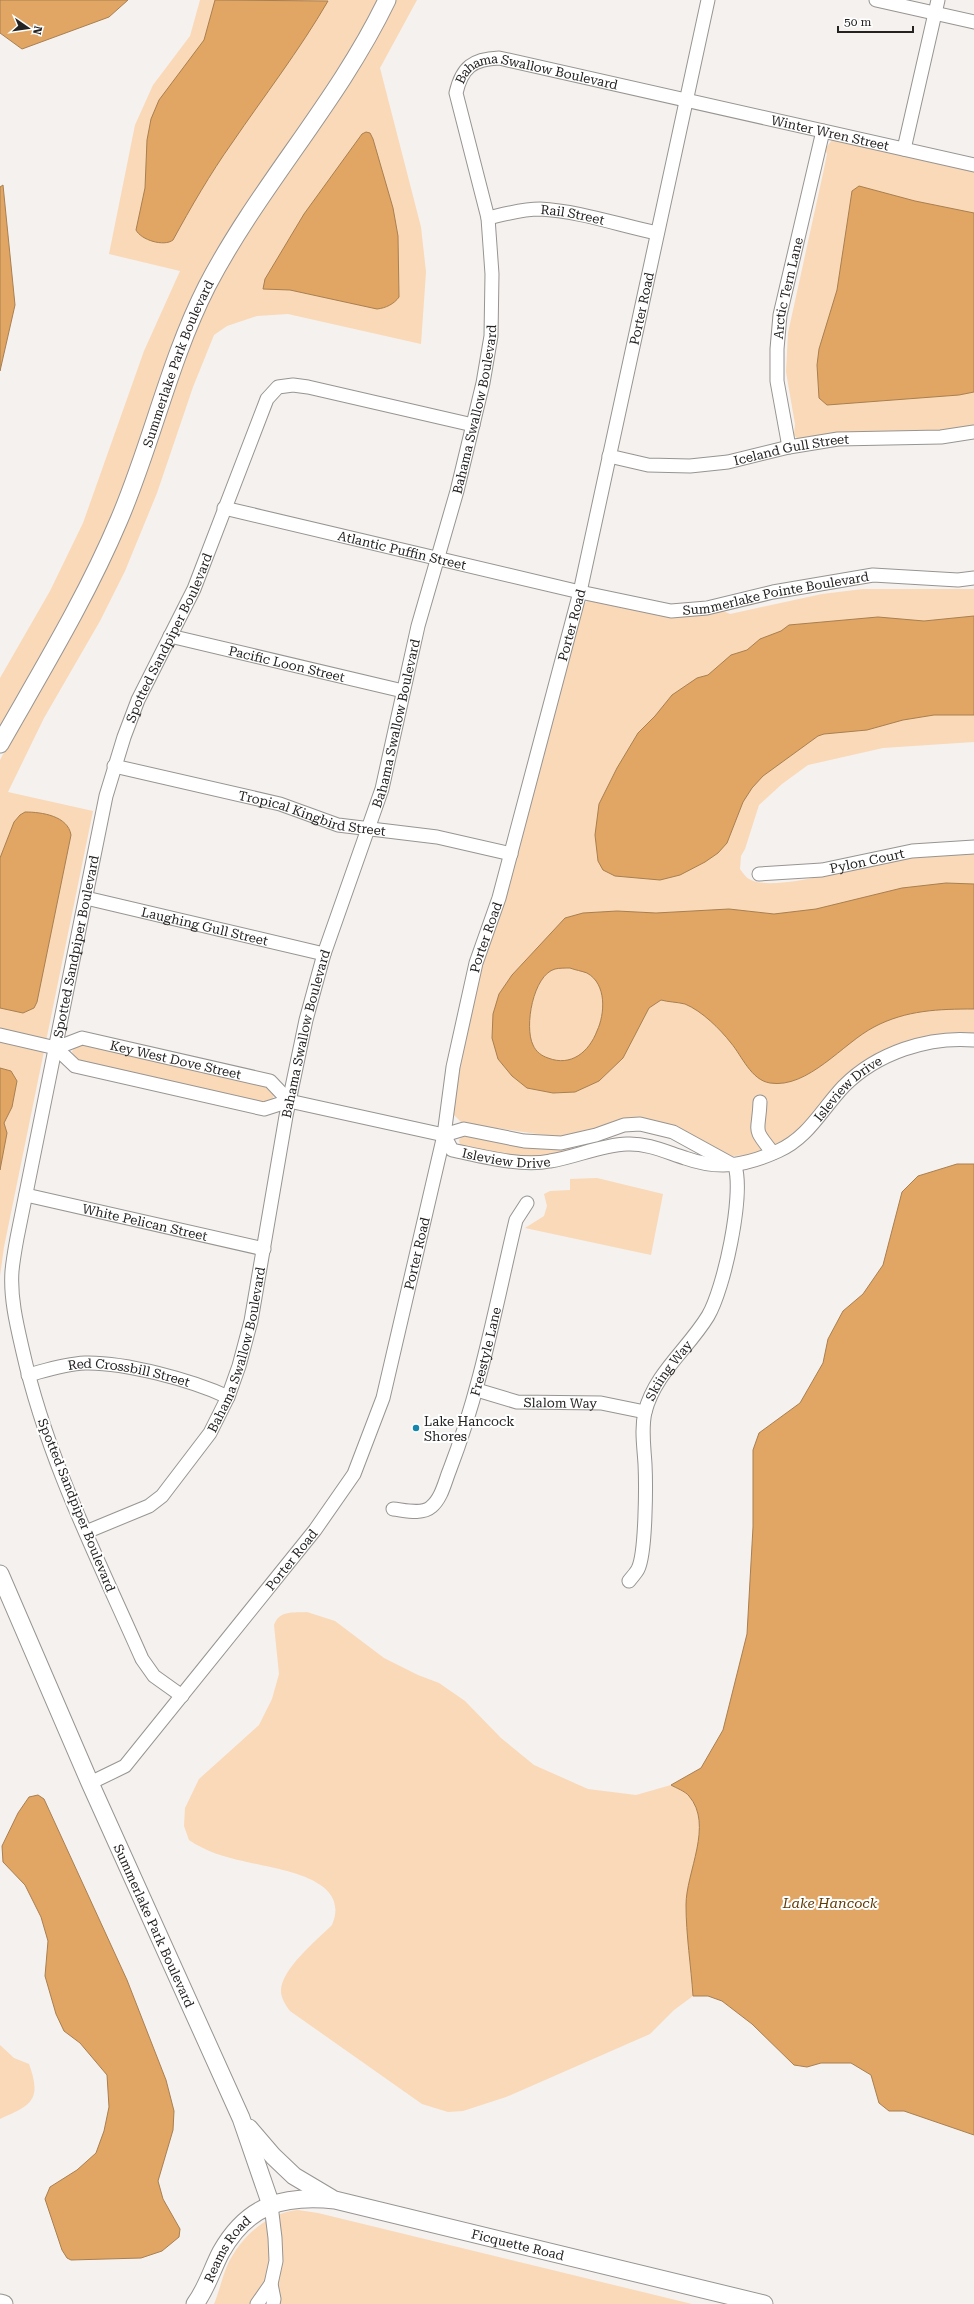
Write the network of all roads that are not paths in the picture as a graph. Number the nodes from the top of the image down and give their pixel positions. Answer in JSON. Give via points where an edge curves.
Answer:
{"nodes":[{"id":1,"x":387,"y":0,"type":"edge"},
{"id":2,"x":708,"y":0,"type":"edge"},
{"id":3,"x":876,"y":0,"type":"edge"},
{"id":4,"x":938,"y":0,"type":"edge"},
{"id":5,"x":935,"y":13,"type":"junction"},
{"id":6,"x":974,"y":22,"type":"edge"},
{"id":7,"x":686,"y":101,"type":"junction"},
{"id":8,"x":823,"y":131,"type":"junction"},
{"id":9,"x":904,"y":150,"type":"junction"},
{"id":10,"x":974,"y":165,"type":"edge"},
{"id":11,"x":488,"y":218,"type":"junction"},
{"id":12,"x":657,"y":233,"type":"junction"},
{"id":13,"x":473,"y":425,"type":"junction"},
{"id":14,"x":974,"y":432,"type":"edge"},
{"id":15,"x":789,"y":447,"type":"junction"},
{"id":16,"x":609,"y":456,"type":"junction"},
{"id":17,"x":224,"y":508,"type":"junction"},
{"id":18,"x":439,"y":558,"type":"junction"},
{"id":19,"x":974,"y":578,"type":"edge"},
{"id":20,"x":580,"y":592,"type":"junction"},
{"id":21,"x":170,"y":636,"type":"junction"},
{"id":22,"x":403,"y":691,"type":"junction"},
{"id":23,"x":0,"y":744,"type":"edge"},
{"id":24,"x":114,"y":766,"type":"junction"},
{"id":25,"x":367,"y":830,"type":"junction"},
{"id":26,"x":974,"y":847,"type":"edge"},
{"id":27,"x":511,"y":854,"type":"junction"},
{"id":28,"x":760,"y":874,"type":"dead end"},
{"id":29,"x":86,"y":898,"type":"junction"},
{"id":30,"x":324,"y":954,"type":"junction"},
{"id":31,"x":0,"y":1035,"type":"edge"},
{"id":32,"x":974,"y":1040,"type":"edge"},
{"id":33,"x":56,"y":1048,"type":"junction"},
{"id":34,"x":289,"y":1101,"type":"junction"},
{"id":35,"x":760,"y":1102,"type":"dead end"},
{"id":36,"x":444,"y":1135,"type":"junction"},
{"id":37,"x":580,"y":1147,"type":"junction"},
{"id":38,"x":773,"y":1153,"type":"junction"},
{"id":39,"x":735,"y":1166,"type":"junction"},
{"id":40,"x":26,"y":1195,"type":"junction"},
{"id":41,"x":527,"y":1203,"type":"dead end"},
{"id":42,"x":264,"y":1249,"type":"junction"},
{"id":43,"x":28,"y":1374,"type":"junction"},
{"id":44,"x":477,"y":1390,"type":"junction"},
{"id":45,"x":228,"y":1397,"type":"junction"},
{"id":46,"x":645,"y":1412,"type":"junction"},
{"id":47,"x":393,"y":1509,"type":"dead end"},
{"id":48,"x":86,"y":1532,"type":"junction"},
{"id":49,"x":0,"y":1574,"type":"edge"},
{"id":50,"x":628,"y":1581,"type":"dead end"},
{"id":51,"x":182,"y":1696,"type":"junction"},
{"id":52,"x":90,"y":1783,"type":"junction"},
{"id":53,"x":242,"y":2118,"type":"junction"},
{"id":54,"x":335,"y":2200,"type":"junction"},
{"id":55,"x":271,"y":2205,"type":"junction"},
{"id":56,"x":271,"y":2284,"type":"junction"},
{"id":57,"x":0,"y":2303,"type":"edge"},
{"id":58,"x":4,"y":2304,"type":"edge"},
{"id":59,"x":195,"y":2304,"type":"edge"},
{"id":60,"x":257,"y":2304,"type":"edge"},
{"id":61,"x":273,"y":2304,"type":"edge"},
{"id":62,"x":764,"y":2304,"type":"edge"}],
"edges":[{"from":1,"to":23,"type":"main road","name":"Summerlake Park Boulevard","via":[[348,72],[251,212],[207,287],[177,354],[114,531],[87,592]]},
{"from":2,"to":7,"type":"street","name":"Porter Road"},
{"from":3,"to":5,"type":"street"},
{"from":4,"to":5,"type":"street"},
{"from":5,"to":6,"type":"street"},
{"from":5,"to":9,"type":"street"},
{"from":7,"to":8,"type":"street","name":"Winter Wren Street"},
{"from":7,"to":11,"type":"street","name":"Bahama Swallow Boulevard","via":[[499,58],[479,60],[466,69],[459,80],[456,93]]},
{"from":7,"to":12,"type":"street","name":"Porter Road"},
{"from":8,"to":9,"type":"street","name":"Winter Wren Street"},
{"from":8,"to":15,"type":"street","name":"Arctic Tern Lane","via":[[780,315],[776,349],[777,381]]},
{"from":9,"to":10,"type":"street","name":"Winter Wren Street"},
{"from":11,"to":12,"type":"street","name":"Rail Street","via":[[515,211],[538,209],[563,212]]},
{"from":11,"to":13,"type":"street","name":"Bahama Swallow Boulevard","via":[[492,274],[491,336]]},
{"from":12,"to":16,"type":"street","name":"Porter Road"},
{"from":13,"to":17,"type":"street","name":"Spotted Sandpiper Boulevard","via":[[308,387],[278,387],[267,399]]},
{"from":13,"to":18,"type":"street","name":"Bahama Swallow Boulevard"},
{"from":14,"to":15,"type":"street","name":"Iceland Gull Street","via":[[941,437],[838,439]]},
{"from":15,"to":16,"type":"street","name":"Iceland Gull Street","via":[[728,462],[690,466],[648,465]]},
{"from":16,"to":20,"type":"street","name":"Porter Road"},
{"from":17,"to":18,"type":"street","name":"Atlantic Puffin Street"},
{"from":17,"to":21,"type":"street","name":"Spotted Sandpiper Boulevard","via":[[194,589]]},
{"from":18,"to":20,"type":"street","name":"Atlantic Puffin Street"},
{"from":18,"to":22,"type":"street","name":"Bahama Swallow Boulevard","via":[[418,626]]},
{"from":19,"to":20,"type":"street","name":"Summerlake Pointe Boulevard","via":[[958,580],[873,576],[773,592],[707,608],[671,611]]},
{"from":20,"to":27,"type":"street","name":"Porter Road"},
{"from":21,"to":22,"type":"street","name":"Pacific Loon Street"},
{"from":21,"to":24,"type":"street","name":"Spotted Sandpiper Boulevard","via":[[138,700]]},
{"from":22,"to":25,"type":"street","name":"Bahama Swallow Boulevard","via":[[382,789]]},
{"from":24,"to":25,"type":"street","name":"Tropical Kingbird Street","via":[[280,804],[304,811],[321,820]]},
{"from":24,"to":29,"type":"street","name":"Spotted Sandpiper Boulevard"},
{"from":25,"to":27,"type":"street","name":"Tropical Kingbird Street","via":[[437,837]]},
{"from":25,"to":30,"type":"street","name":"Bahama Swallow Boulevard"},
{"from":26,"to":28,"type":"street","name":"Pylon Court","via":[[912,851],[822,870]]},
{"from":27,"to":36,"type":"street","name":"Porter Road","via":[[499,898],[476,963],[453,1067]]},
{"from":29,"to":30,"type":"street","name":"Laughing Gull Street"},
{"from":29,"to":33,"type":"street","name":"Spotted Sandpiper Boulevard"},
{"from":30,"to":34,"type":"street","name":"Bahama Swallow Boulevard","via":[[306,1020]]},
{"from":31,"to":33,"type":"street"},
{"from":32,"to":38,"type":"street","name":"Isleview Drive","via":[[922,1044],[887,1057],[861,1072],[844,1086],[813,1125],[796,1140]]},
{"from":33,"to":34,"type":"street","via":[[75,1066],[82,1068],[264,1109]]},
{"from":33,"to":34,"type":"street","name":"Key West Dove Street","via":[[82,1038],[89,1039],[270,1081]]},
{"from":33,"to":40,"type":"street","name":"Spotted Sandpiper Boulevard"},
{"from":34,"to":36,"type":"street"},
{"from":34,"to":42,"type":"street","name":"Bahama Swallow Boulevard"},
{"from":35,"to":38,"type":"street","via":[[757,1130],[761,1140]]},
{"from":36,"to":37,"type":"street","name":"Isleview Drive","via":[[464,1129],[524,1141]]},
{"from":36,"to":37,"type":"street","name":"Isleview Drive","via":[[452,1150],[505,1161],[549,1162]]},
{"from":36,"to":51,"type":"street","name":"Porter Road","via":[[383,1398],[354,1474],[315,1530]]},
{"from":37,"to":39,"type":"street","name":"Isleview Drive","via":[[640,1144],[701,1163]]},
{"from":37,"to":39,"type":"street","name":"Isleview Drive","via":[[624,1125],[640,1124],[673,1132]]},
{"from":38,"to":39,"type":"street","name":"Isleview Drive"},
{"from":39,"to":46,"type":"street","name":"Skiing Way","via":[[734,1226],[716,1301],[697,1332],[663,1374]]},
{"from":40,"to":42,"type":"street","name":"White Pelican Street"},
{"from":40,"to":43,"type":"street","name":"Spotted Sandpiper Boulevard","via":[[12,1272],[14,1315]]},
{"from":41,"to":44,"type":"street","name":"Freestyle Lane","via":[[516,1220]]},
{"from":42,"to":45,"type":"street","name":"Bahama Swallow Boulevard","via":[[251,1320]]},
{"from":43,"to":45,"type":"street","name":"Red Crossbill Street","via":[[63,1366],[111,1364],[192,1382]]},
{"from":43,"to":48,"type":"street","name":"Spotted Sandpiper Boulevard","via":[[46,1436]]},
{"from":44,"to":46,"type":"street","name":"Slalom Way","via":[[518,1402],[601,1403]]},
{"from":44,"to":47,"type":"street","name":"Freestyle Lane","via":[[438,1500],[424,1510]]},
{"from":45,"to":48,"type":"street","name":"Bahama Swallow Boulevard","via":[[210,1433],[162,1496],[149,1506]]},
{"from":46,"to":50,"type":"street","name":"Skiing Way","via":[[641,1560],[638,1570]]},
{"from":48,"to":51,"type":"street","name":"Spotted Sandpiper Boulevard","via":[[142,1659],[154,1676]]},
{"from":49,"to":52,"type":"main road","name":"Summerlake Park Boulevard"},
{"from":51,"to":52,"type":"street","name":"Porter Road","via":[[125,1766]]},
{"from":52,"to":53,"type":"main road","name":"Summerlake Park Boulevard"},
{"from":53,"to":54,"type":"main road","via":[[272,2156],[294,2176]]},
{"from":53,"to":55,"type":"main road","name":"Summerlake Park Boulevard"},
{"from":54,"to":55,"type":"main road","name":"Ficquette Road","via":[[298,2198]]},
{"from":54,"to":62,"type":"main road","name":"Ficquette Road"},
{"from":55,"to":56,"type":"street","name":"Summerlake Park Boulevard","via":[[276,2261]]},
{"from":55,"to":59,"type":"main road","name":"Reams Road","via":[[249,2219],[231,2237]]},
{"from":56,"to":60,"type":"street","name":"Summerlake Park Boulevard"},
{"from":56,"to":61,"type":"street","name":"Summerlake Park Boulevard"},
{"from":57,"to":58,"type":"main road"}]}
